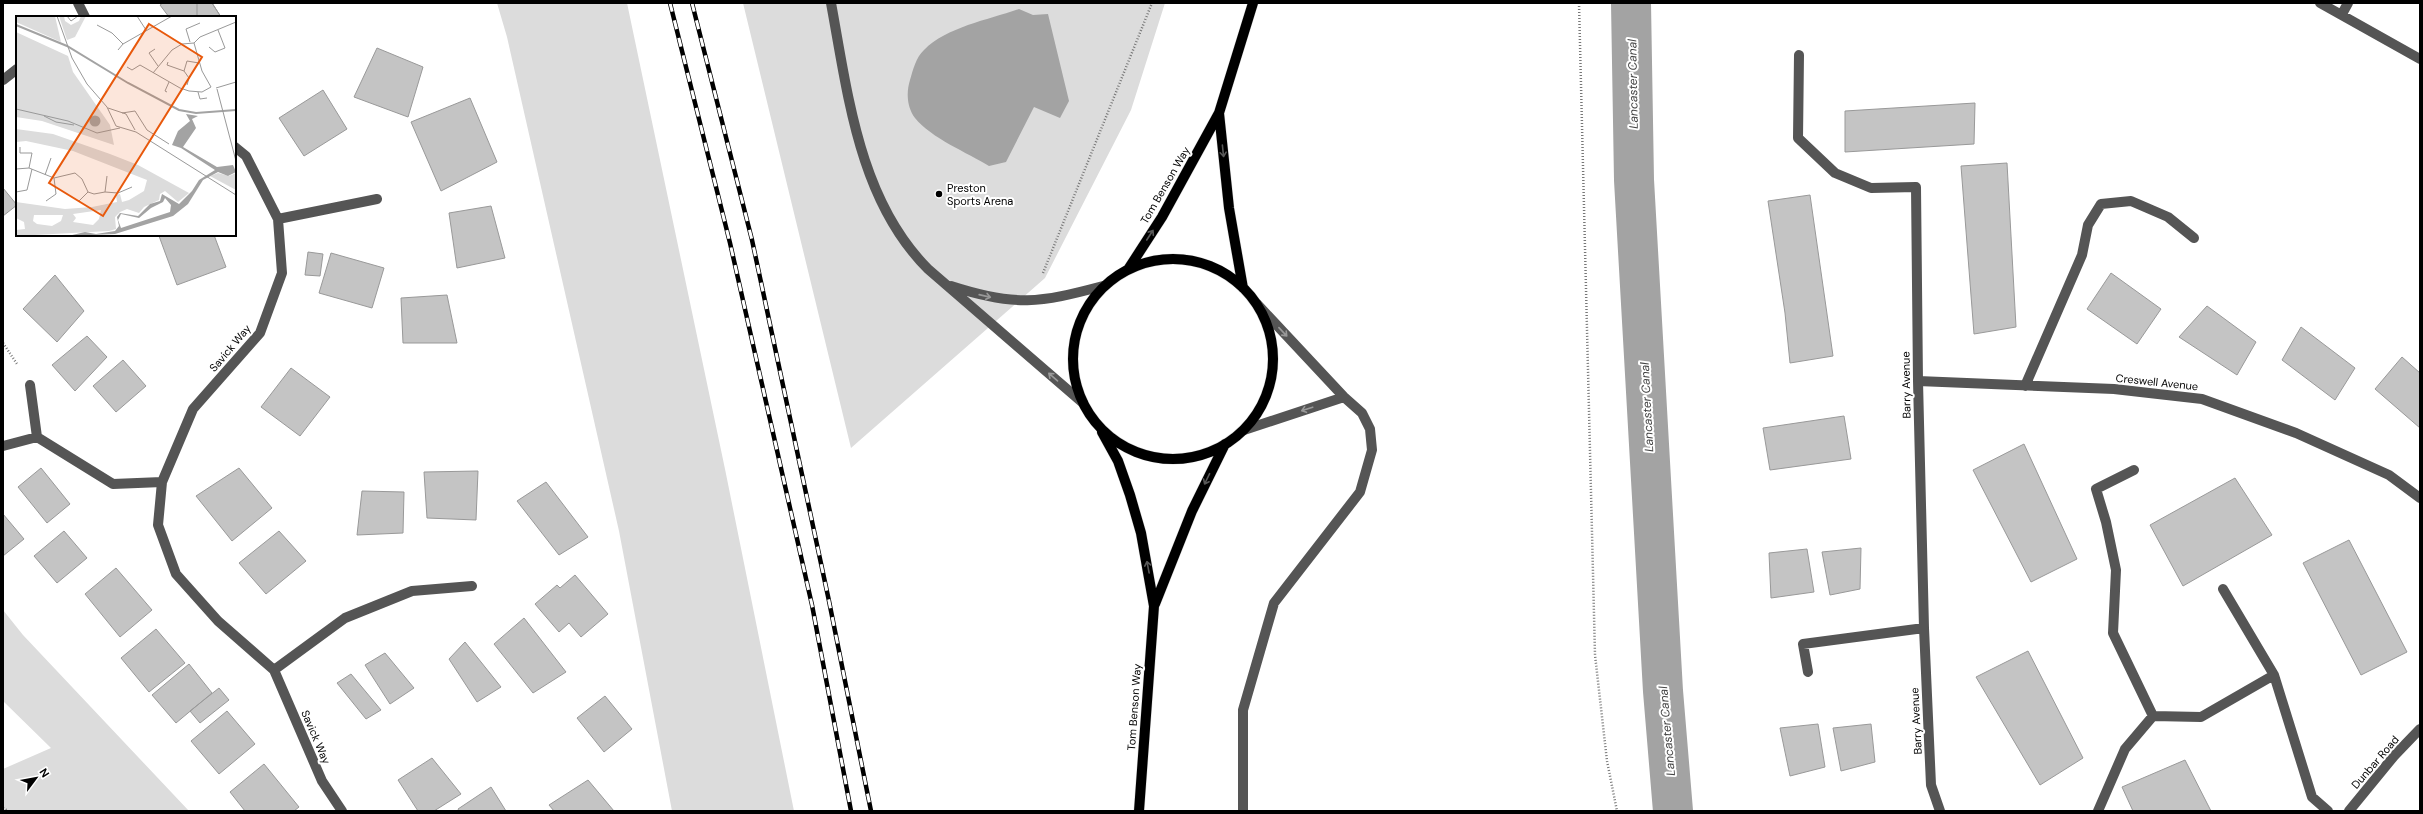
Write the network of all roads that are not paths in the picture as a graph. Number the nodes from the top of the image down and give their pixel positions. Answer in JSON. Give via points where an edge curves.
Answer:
{"nodes":[{"id":1,"x":78,"y":3,"type":"edge"},
{"id":2,"x":831,"y":3,"type":"edge"},
{"id":3,"x":1253,"y":3,"type":"edge"},
{"id":4,"x":2320,"y":3,"type":"edge"},
{"id":5,"x":2348,"y":3,"type":"edge"},
{"id":6,"x":2342,"y":14,"type":"junction"},
{"id":7,"x":84,"y":16,"type":"edge"},
{"id":8,"x":1799,"y":55,"type":"dead end"},
{"id":9,"x":2420,"y":59,"type":"edge"},
{"id":10,"x":16,"y":70,"type":"edge"},
{"id":11,"x":3,"y":80,"type":"edge"},
{"id":12,"x":1219,"y":112,"type":"junction"},
{"id":13,"x":236,"y":148,"type":"edge"},
{"id":14,"x":378,"y":199,"type":"dead end"},
{"id":15,"x":278,"y":219,"type":"junction"},
{"id":16,"x":2194,"y":238,"type":"dead end"},
{"id":17,"x":1129,"y":268,"type":"junction"},
{"id":18,"x":948,"y":285,"type":"junction"},
{"id":19,"x":1103,"y":286,"type":"junction"},
{"id":20,"x":1244,"y":288,"type":"junction"},
{"id":21,"x":1257,"y":304,"type":"junction"},
{"id":22,"x":1918,"y":381,"type":"junction"},
{"id":23,"x":30,"y":385,"type":"dead end"},
{"id":24,"x":2025,"y":386,"type":"junction"},
{"id":25,"x":1344,"y":397,"type":"junction"},
{"id":26,"x":1083,"y":403,"type":"junction"},
{"id":27,"x":1100,"y":429,"type":"junction"},
{"id":28,"x":1244,"y":430,"type":"junction"},
{"id":29,"x":37,"y":437,"type":"junction"},
{"id":30,"x":1225,"y":444,"type":"junction"},
{"id":31,"x":3,"y":446,"type":"edge"},
{"id":32,"x":2134,"y":470,"type":"dead end"},
{"id":33,"x":162,"y":482,"type":"junction"},
{"id":34,"x":2420,"y":498,"type":"edge"},
{"id":35,"x":472,"y":586,"type":"dead end"},
{"id":36,"x":2223,"y":589,"type":"dead end"},
{"id":37,"x":1154,"y":606,"type":"junction"},
{"id":38,"x":1924,"y":628,"type":"junction"},
{"id":39,"x":274,"y":670,"type":"junction"},
{"id":40,"x":1808,"y":672,"type":"dead end"},
{"id":41,"x":2274,"y":675,"type":"junction"},
{"id":42,"x":2153,"y":716,"type":"junction"},
{"id":43,"x":2420,"y":729,"type":"edge"},
{"id":44,"x":342,"y":811,"type":"edge"},
{"id":45,"x":1139,"y":811,"type":"edge"},
{"id":46,"x":1242,"y":811,"type":"edge"},
{"id":47,"x":1940,"y":811,"type":"edge"},
{"id":48,"x":2098,"y":811,"type":"edge"},
{"id":49,"x":2328,"y":811,"type":"edge"},
{"id":50,"x":2349,"y":811,"type":"edge"}],
"edges":[{"from":1,"to":7,"type":"street"},
{"from":2,"to":18,"type":"street","via":[[851,115],[863,154],[884,206],[910,251]]},
{"from":3,"to":12,"type":"main road","name":"Tom Benson Way"},
{"from":4,"to":6,"type":"street"},
{"from":5,"to":6,"type":"street"},
{"from":6,"to":9,"type":"street"},
{"from":8,"to":22,"type":"street","name":"Barry Avenue","via":[[1798,138],[1835,173],[1871,188],[1916,188]]},
{"from":10,"to":11,"type":"street"},
{"from":17,"to":12,"type":"main road","name":"Tom Benson Way","one_way":true,"via":[[1162,217]]},
{"from":12,"to":20,"type":"main road","name":"Tom Benson Way","one_way":true,"via":[[1230,208]]},
{"from":13,"to":15,"type":"street","name":"Savick Way","via":[[246,156]]},
{"from":14,"to":15,"type":"street"},
{"from":15,"to":33,"type":"street","name":"Savick Way","via":[[282,274],[260,332],[193,409]]},
{"from":16,"to":24,"type":"street","via":[[2168,217],[2132,201],[2101,204],[2088,225],[2082,255]]},
{"from":17,"to":19,"type":"main road","name":"Tom Benson Way"},
{"from":17,"to":20,"type":"main road","via":[[1159,259],[1189,260],[1219,270]]},
{"from":18,"to":19,"type":"street","one_way":true,"via":[[1002,300],[1031,302],[1059,298]]},
{"from":26,"to":18,"type":"street","one_way":true},
{"from":19,"to":26,"type":"main road","name":"Tom Benson Way","via":[[1084,311],[1074,341],[1073,373]]},
{"from":20,"to":21,"type":"main road"},
{"from":21,"to":25,"type":"street","one_way":true},
{"from":21,"to":28,"type":"main road","via":[[1270,335],[1273,370],[1264,402]]},
{"from":22,"to":24,"type":"street","name":"Creswell Avenue"},
{"from":22,"to":38,"type":"street","name":"Barry Avenue"},
{"from":23,"to":29,"type":"street"},
{"from":24,"to":34,"type":"street","name":"Creswell Avenue","via":[[2114,389],[2202,399],[2296,433],[2389,475]]},
{"from":25,"to":28,"type":"street","one_way":true},
{"from":25,"to":46,"type":"street","via":[[1362,413],[1370,429],[1372,450],[1360,492],[1274,603],[1243,710]]},
{"from":26,"to":27,"type":"main road","name":"Tom Benson Way"},
{"from":27,"to":30,"type":"main road","via":[[1128,449],[1160,459],[1194,457]]},
{"from":37,"to":27,"type":"main road","name":"Tom Benson Way","one_way":true,"via":[[1141,533],[1130,495],[1118,461]]},
{"from":28,"to":30,"type":"main road"},
{"from":29,"to":31,"type":"street"},
{"from":29,"to":33,"type":"street","via":[[113,484]]},
{"from":30,"to":37,"type":"main road","name":"Tom Benson Way","one_way":true,"via":[[1192,511]]},
{"from":32,"to":42,"type":"street","via":[[2096,489],[2116,570],[2113,633]]},
{"from":33,"to":39,"type":"street","name":"Savick Way","via":[[158,525],[176,574],[218,621]]},
{"from":35,"to":39,"type":"street","via":[[412,590],[345,618]]},
{"from":36,"to":41,"type":"street"},
{"from":37,"to":45,"type":"main road","name":"Tom Benson Way"},
{"from":38,"to":40,"type":"street","via":[[1803,644]]},
{"from":38,"to":47,"type":"street","name":"Barry Avenue","via":[[1931,785]]},
{"from":39,"to":44,"type":"street","name":"Savick Way","via":[[322,782]]},
{"from":41,"to":42,"type":"street","via":[[2201,716]]},
{"from":41,"to":49,"type":"street","via":[[2312,797]]},
{"from":42,"to":48,"type":"street","via":[[2125,749]]},
{"from":43,"to":50,"type":"street","name":"Dunbar Road"}]}
